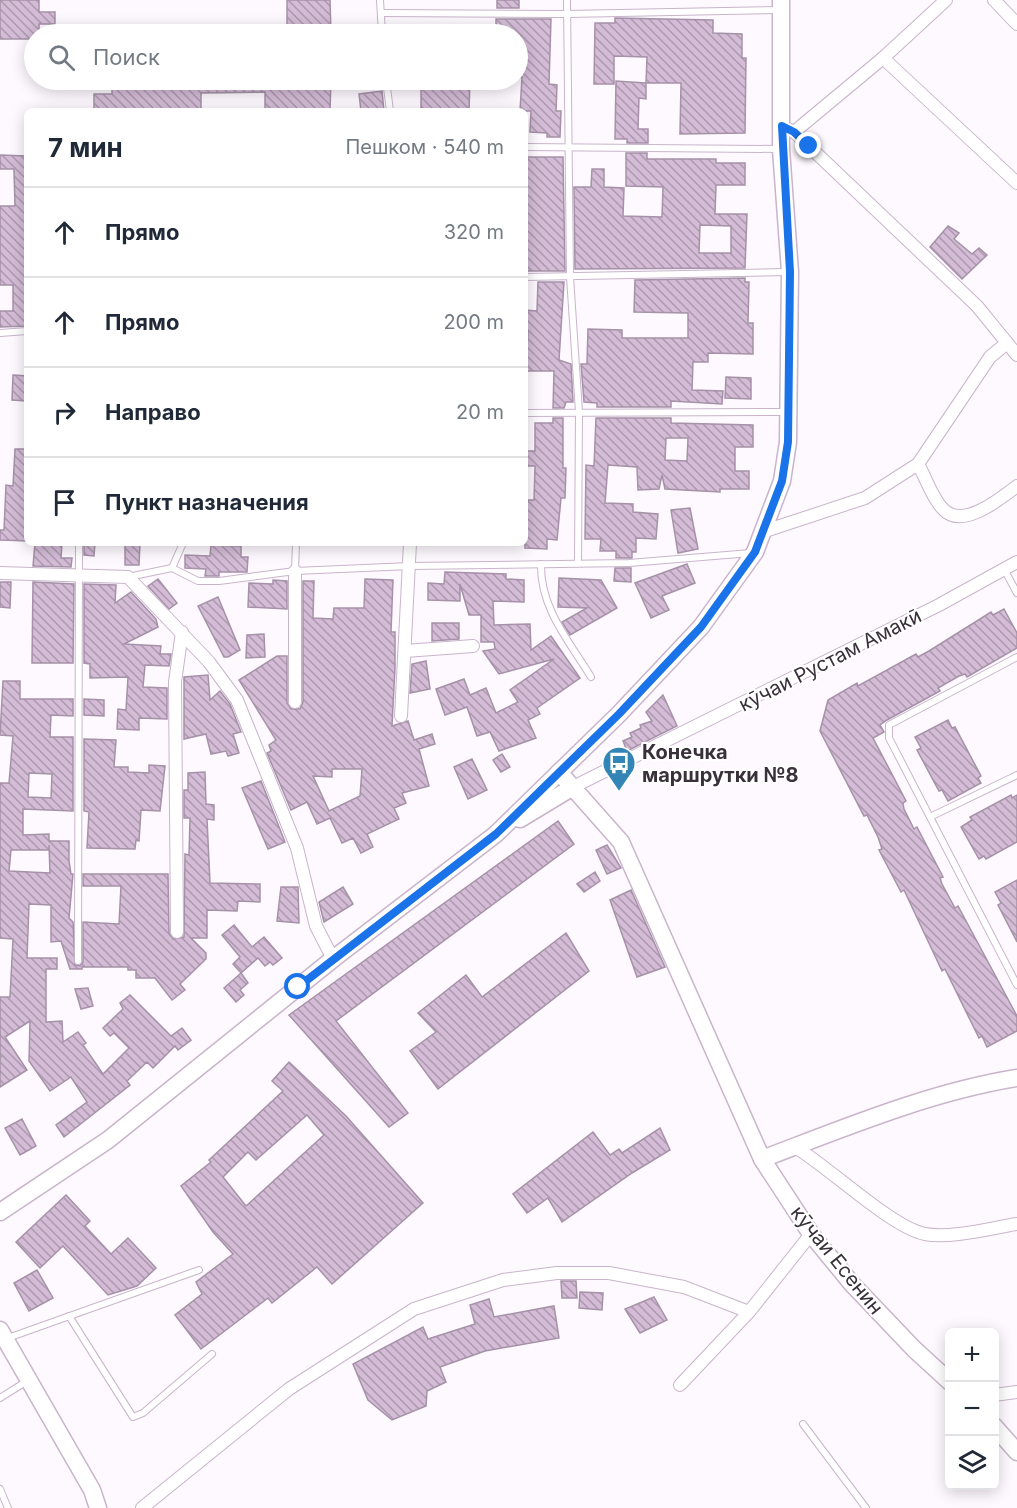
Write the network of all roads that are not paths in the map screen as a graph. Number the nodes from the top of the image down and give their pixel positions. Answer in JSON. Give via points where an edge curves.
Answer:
{"nodes":[{"id":1,"x":380,"y":0,"type":"edge"},
{"id":2,"x":567,"y":0,"type":"edge"},
{"id":3,"x":946,"y":0,"type":"edge"},
{"id":4,"x":994,"y":0,"type":"edge"},
{"id":5,"x":781,"y":5,"type":"edge"},
{"id":6,"x":381,"y":13,"type":"junction"},
{"id":7,"x":567,"y":14,"type":"junction"},
{"id":8,"x":382,"y":24,"type":"edge"},
{"id":9,"x":1017,"y":24,"type":"edge"},
{"id":10,"x":883,"y":58,"type":"junction"},
{"id":11,"x":387,"y":90,"type":"edge"},
{"id":12,"x":390,"y":108,"type":"edge"},
{"id":13,"x":788,"y":129,"type":"junction"},
{"id":14,"x":528,"y":147,"type":"edge"},
{"id":15,"x":570,"y":147,"type":"junction"},
{"id":16,"x":782,"y":149,"type":"junction"},
{"id":17,"x":1017,"y":183,"type":"edge"},
{"id":18,"x":790,"y":272,"type":"junction"},
{"id":19,"x":528,"y":277,"type":"edge"},
{"id":20,"x":570,"y":277,"type":"junction"},
{"id":21,"x":24,"y":331,"type":"edge"},
{"id":22,"x":0,"y":333,"type":"edge"},
{"id":23,"x":1007,"y":343,"type":"junction"},
{"id":24,"x":1017,"y":355,"type":"edge"},
{"id":25,"x":579,"y":412,"type":"junction"},
{"id":26,"x":789,"y":412,"type":"junction"},
{"id":27,"x":528,"y":413,"type":"edge"},
{"id":28,"x":918,"y":464,"type":"junction"},
{"id":29,"x":1017,"y":486,"type":"edge"},
{"id":30,"x":765,"y":531,"type":"junction"},
{"id":31,"x":79,"y":546,"type":"edge"},
{"id":32,"x":182,"y":546,"type":"edge"},
{"id":33,"x":296,"y":546,"type":"edge"},
{"id":34,"x":410,"y":546,"type":"edge"},
{"id":35,"x":755,"y":552,"type":"junction"},
{"id":36,"x":1017,"y":562,"type":"edge"},
{"id":37,"x":578,"y":563,"type":"junction"},
{"id":38,"x":541,"y":564,"type":"junction"},
{"id":39,"x":410,"y":566,"type":"junction"},
{"id":40,"x":172,"y":568,"type":"junction"},
{"id":41,"x":1004,"y":568,"type":"junction"},
{"id":42,"x":295,"y":571,"type":"junction"},
{"id":43,"x":0,"y":573,"type":"edge"},
{"id":44,"x":81,"y":577,"type":"junction"},
{"id":45,"x":128,"y":577,"type":"junction"},
{"id":46,"x":1017,"y":593,"type":"edge"},
{"id":47,"x":182,"y":632,"type":"junction"},
{"id":48,"x":473,"y":646,"type":"dead end"},
{"id":49,"x":405,"y":651,"type":"junction"},
{"id":50,"x":1017,"y":657,"type":"edge"},
{"id":51,"x":591,"y":677,"type":"dead end"},
{"id":52,"x":295,"y":702,"type":"dead end"},
{"id":53,"x":401,"y":716,"type":"dead end"},
{"id":54,"x":559,"y":772,"type":"junction"},
{"id":55,"x":1017,"y":775,"type":"edge"},
{"id":56,"x":573,"y":787,"type":"junction"},
{"id":57,"x":932,"y":816,"type":"junction"},
{"id":58,"x":496,"y":834,"type":"junction"},
{"id":59,"x":177,"y":932,"type":"dead end"},
{"id":60,"x":333,"y":959,"type":"junction"},
{"id":61,"x":78,"y":961,"type":"dead end"},
{"id":62,"x":1017,"y":968,"type":"edge"},
{"id":63,"x":1010,"y":971,"type":"junction"},
{"id":64,"x":1017,"y":985,"type":"edge"},
{"id":65,"x":1017,"y":1078,"type":"edge"},
{"id":66,"x":795,"y":1147,"type":"junction"},
{"id":67,"x":762,"y":1159,"type":"junction"},
{"id":68,"x":0,"y":1212,"type":"edge"},
{"id":69,"x":1017,"y":1224,"type":"edge"},
{"id":70,"x":811,"y":1234,"type":"junction"},
{"id":71,"x":199,"y":1270,"type":"dead end"},
{"id":72,"x":749,"y":1312,"type":"junction"},
{"id":73,"x":69,"y":1316,"type":"junction"},
{"id":74,"x":2,"y":1335,"type":"edge"},
{"id":75,"x":212,"y":1354,"type":"dead end"},
{"id":76,"x":945,"y":1377,"type":"edge"},
{"id":77,"x":27,"y":1381,"type":"junction"},
{"id":78,"x":680,"y":1385,"type":"dead end"},
{"id":79,"x":1017,"y":1392,"type":"edge"},
{"id":80,"x":999,"y":1394,"type":"edge"},
{"id":81,"x":0,"y":1398,"type":"edge"},
{"id":82,"x":802,"y":1424,"type":"dead end"},
{"id":83,"x":999,"y":1432,"type":"edge"},
{"id":84,"x":1017,"y":1452,"type":"edge"},
{"id":85,"x":0,"y":1490,"type":"edge"},
{"id":86,"x":8,"y":1508,"type":"edge"},
{"id":87,"x":98,"y":1508,"type":"edge"},
{"id":88,"x":142,"y":1508,"type":"edge"},
{"id":89,"x":866,"y":1508,"type":"edge"}],
"edges":[{"from":1,"to":6,"type":"lane"},
{"from":2,"to":7,"type":"lane"},
{"from":3,"to":10,"type":"street"},
{"from":4,"to":9,"type":"street"},
{"from":5,"to":7,"type":"lane"},
{"from":5,"to":13,"type":"street"},
{"from":6,"to":7,"type":"lane"},
{"from":6,"to":8,"type":"lane"},
{"from":7,"to":15,"type":"lane"},
{"from":10,"to":13,"type":"street"},
{"from":10,"to":17,"type":"street"},
{"from":11,"to":12,"type":"lane"},
{"from":13,"to":16,"type":"street"},
{"from":13,"to":23,"type":"street","via":[[977,306]]},
{"from":14,"to":15,"type":"lane"},
{"from":15,"to":16,"type":"lane"},
{"from":15,"to":20,"type":"lane"},
{"from":16,"to":18,"type":"street"},
{"from":18,"to":20,"type":"lane"},
{"from":18,"to":26,"type":"street"},
{"from":19,"to":20,"type":"lane"},
{"from":20,"to":25,"type":"lane"},
{"from":21,"to":22,"type":"lane"},
{"from":23,"to":24,"type":"street"},
{"from":23,"to":28,"type":"street","via":[[990,357]]},
{"from":25,"to":26,"type":"lane"},
{"from":25,"to":27,"type":"lane"},
{"from":25,"to":37,"type":"lane"},
{"from":26,"to":30,"type":"street","via":[[782,481]]},
{"from":28,"to":29,"type":"street","via":[[941,508],[956,517],[967,516]]},
{"from":28,"to":30,"type":"street","via":[[865,498]]},
{"from":30,"to":35,"type":"street"},
{"from":31,"to":44,"type":"lane"},
{"from":32,"to":40,"type":"lane"},
{"from":33,"to":42,"type":"lane"},
{"from":34,"to":39,"type":"street"},
{"from":35,"to":37,"type":"lane","via":[[628,563]]},
{"from":35,"to":54,"type":"street","via":[[701,627]]},
{"from":36,"to":41,"type":"street","name":"кӯчаи Рустам Амакӣ"},
{"from":37,"to":38,"type":"lane"},
{"from":38,"to":39,"type":"lane"},
{"from":38,"to":51,"type":"lane","via":[[548,608]]},
{"from":39,"to":42,"type":"lane"},
{"from":39,"to":49,"type":"street"},
{"from":40,"to":42,"type":"lane","via":[[198,580],[219,581]]},
{"from":40,"to":45,"type":"lane"},
{"from":41,"to":46,"type":"lane"},
{"from":41,"to":56,"type":"street","name":"кӯчаи Рустам Амакӣ","via":[[939,605]]},
{"from":42,"to":52,"type":"street"},
{"from":43,"to":44,"type":"street"},
{"from":44,"to":45,"type":"street"},
{"from":44,"to":61,"type":"lane"},
{"from":45,"to":47,"type":"street"},
{"from":47,"to":59,"type":"street","via":[[175,682]]},
{"from":47,"to":60,"type":"street","via":[[237,700],[248,723],[297,848],[316,926]]},
{"from":48,"to":49,"type":"street"},
{"from":49,"to":53,"type":"street"},
{"from":50,"to":57,"type":"lane","via":[[889,725],[889,738]]},
{"from":54,"to":56,"type":"street","name":"кӯчаи Есенин"},
{"from":54,"to":58,"type":"street"},
{"from":55,"to":57,"type":"lane"},
{"from":56,"to":58,"type":"street"},
{"from":56,"to":67,"type":"street","name":"кӯчаи Есенин","via":[[621,842]]},
{"from":57,"to":63,"type":"lane"},
{"from":58,"to":60,"type":"street"},
{"from":60,"to":68,"type":"street","via":[[108,1140]]},
{"from":62,"to":63,"type":"lane"},
{"from":63,"to":64,"type":"lane"},
{"from":65,"to":66,"type":"street","via":[[889,1112]]},
{"from":66,"to":67,"type":"street"},
{"from":66,"to":69,"type":"street","via":[[903,1226],[918,1232],[945,1234]]},
{"from":67,"to":70,"type":"street","name":"кӯчаи Есенин"},
{"from":70,"to":72,"type":"street"},
{"from":70,"to":76,"type":"street","name":"кӯчаи Есенин","via":[[852,1284]]},
{"from":71,"to":73,"type":"lane"},
{"from":72,"to":78,"type":"street"},
{"from":72,"to":88,"type":"street","via":[[684,1287],[609,1273],[557,1273],[503,1280],[414,1309],[289,1389]]},
{"from":73,"to":74,"type":"lane"},
{"from":73,"to":75,"type":"lane","via":[[133,1417],[143,1413]]},
{"from":74,"to":77,"type":"street"},
{"from":77,"to":81,"type":"lane"},
{"from":77,"to":87,"type":"street","via":[[92,1490]]},
{"from":79,"to":80,"type":"street"},
{"from":82,"to":89,"type":"lane"},
{"from":83,"to":84,"type":"street"},
{"from":85,"to":86,"type":"lane"}]}
